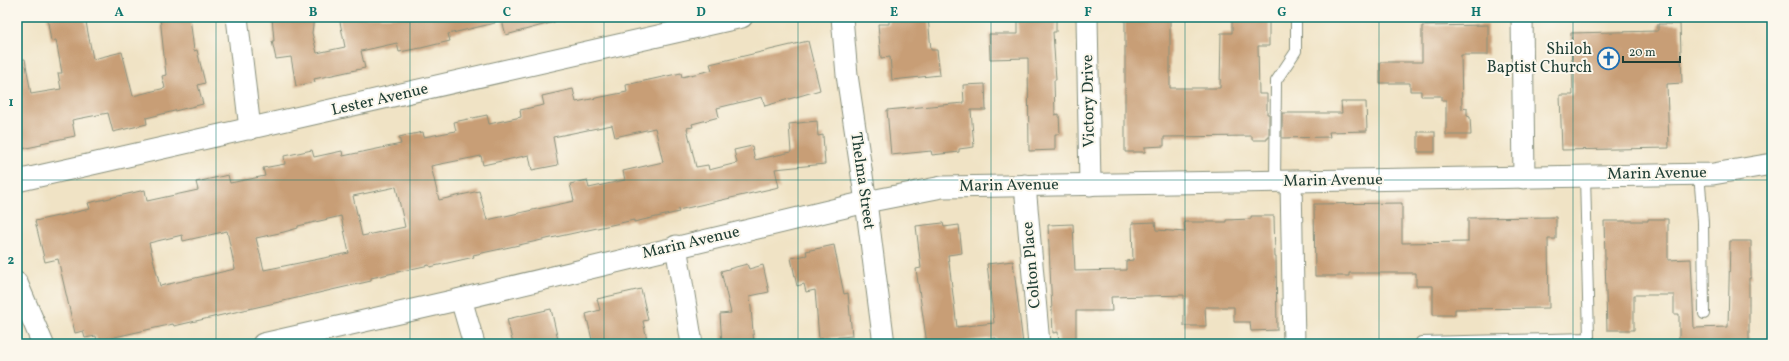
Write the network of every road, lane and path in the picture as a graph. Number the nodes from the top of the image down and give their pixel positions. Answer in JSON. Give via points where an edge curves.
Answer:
{"nodes":[{"id":1,"x":237,"y":17,"type":"edge"},
{"id":2,"x":742,"y":17,"type":"edge"},
{"id":3,"x":842,"y":17,"type":"edge"},
{"id":4,"x":1087,"y":17,"type":"edge"},
{"id":5,"x":1296,"y":17,"type":"edge"},
{"id":6,"x":1522,"y":17,"type":"edge"},
{"id":7,"x":250,"y":129,"type":"junction"},
{"id":8,"x":1772,"y":164,"type":"edge"},
{"id":9,"x":1699,"y":174,"type":"junction"},
{"id":10,"x":1585,"y":176,"type":"junction"},
{"id":11,"x":1524,"y":178,"type":"junction"},
{"id":12,"x":17,"y":181,"type":"edge"},
{"id":13,"x":1283,"y":182,"type":"junction"},
{"id":14,"x":1090,"y":185,"type":"junction"},
{"id":15,"x":1025,"y":186,"type":"junction"},
{"id":16,"x":866,"y":202,"type":"junction"},
{"id":17,"x":676,"y":246,"type":"junction"},
{"id":18,"x":17,"y":283,"type":"edge"},
{"id":19,"x":461,"y":299,"type":"junction"},
{"id":20,"x":1704,"y":314,"type":"dead end"},
{"id":21,"x":1421,"y":342,"type":"dead end"},
{"id":22,"x":43,"y":344,"type":"edge"},
{"id":23,"x":263,"y":344,"type":"edge"},
{"id":24,"x":474,"y":344,"type":"edge"},
{"id":25,"x":692,"y":344,"type":"edge"},
{"id":26,"x":884,"y":344,"type":"edge"},
{"id":27,"x":1039,"y":344,"type":"edge"},
{"id":28,"x":1294,"y":344,"type":"edge"}],
"edges":[{"from":1,"to":7,"type":"street"},
{"from":2,"to":7,"type":"street","name":"Lester Avenue"},
{"from":3,"to":16,"type":"street","name":"Thelma Street","via":[[847,75]]},
{"from":4,"to":14,"type":"street","name":"Victory Drive"},
{"from":5,"to":13,"type":"lane","via":[[1296,52],[1276,81]]},
{"from":6,"to":11,"type":"street"},
{"from":7,"to":12,"type":"street","name":"Lester Avenue"},
{"from":8,"to":9,"type":"street","name":"Marin Avenue"},
{"from":9,"to":10,"type":"street","name":"Marin Avenue"},
{"from":9,"to":20,"type":"lane","via":[[1703,222]]},
{"from":10,"to":11,"type":"street","name":"Marin Avenue"},
{"from":10,"to":21,"type":"lane","via":[[1589,338]]},
{"from":11,"to":13,"type":"street","name":"Marin Avenue"},
{"from":13,"to":14,"type":"street","name":"Marin Avenue"},
{"from":13,"to":28,"type":"street"},
{"from":14,"to":15,"type":"street","name":"Marin Avenue"},
{"from":15,"to":16,"type":"street","name":"Marin Avenue","via":[[942,187]]},
{"from":15,"to":27,"type":"street","name":"Colton Place"},
{"from":16,"to":17,"type":"street","name":"Marin Avenue"},
{"from":16,"to":26,"type":"street","name":"Thelma Street"},
{"from":17,"to":19,"type":"street","name":"Marin Avenue"},
{"from":17,"to":25,"type":"street"},
{"from":18,"to":22,"type":"street"},
{"from":19,"to":23,"type":"street","name":"Marin Avenue"},
{"from":19,"to":24,"type":"street"}]}
